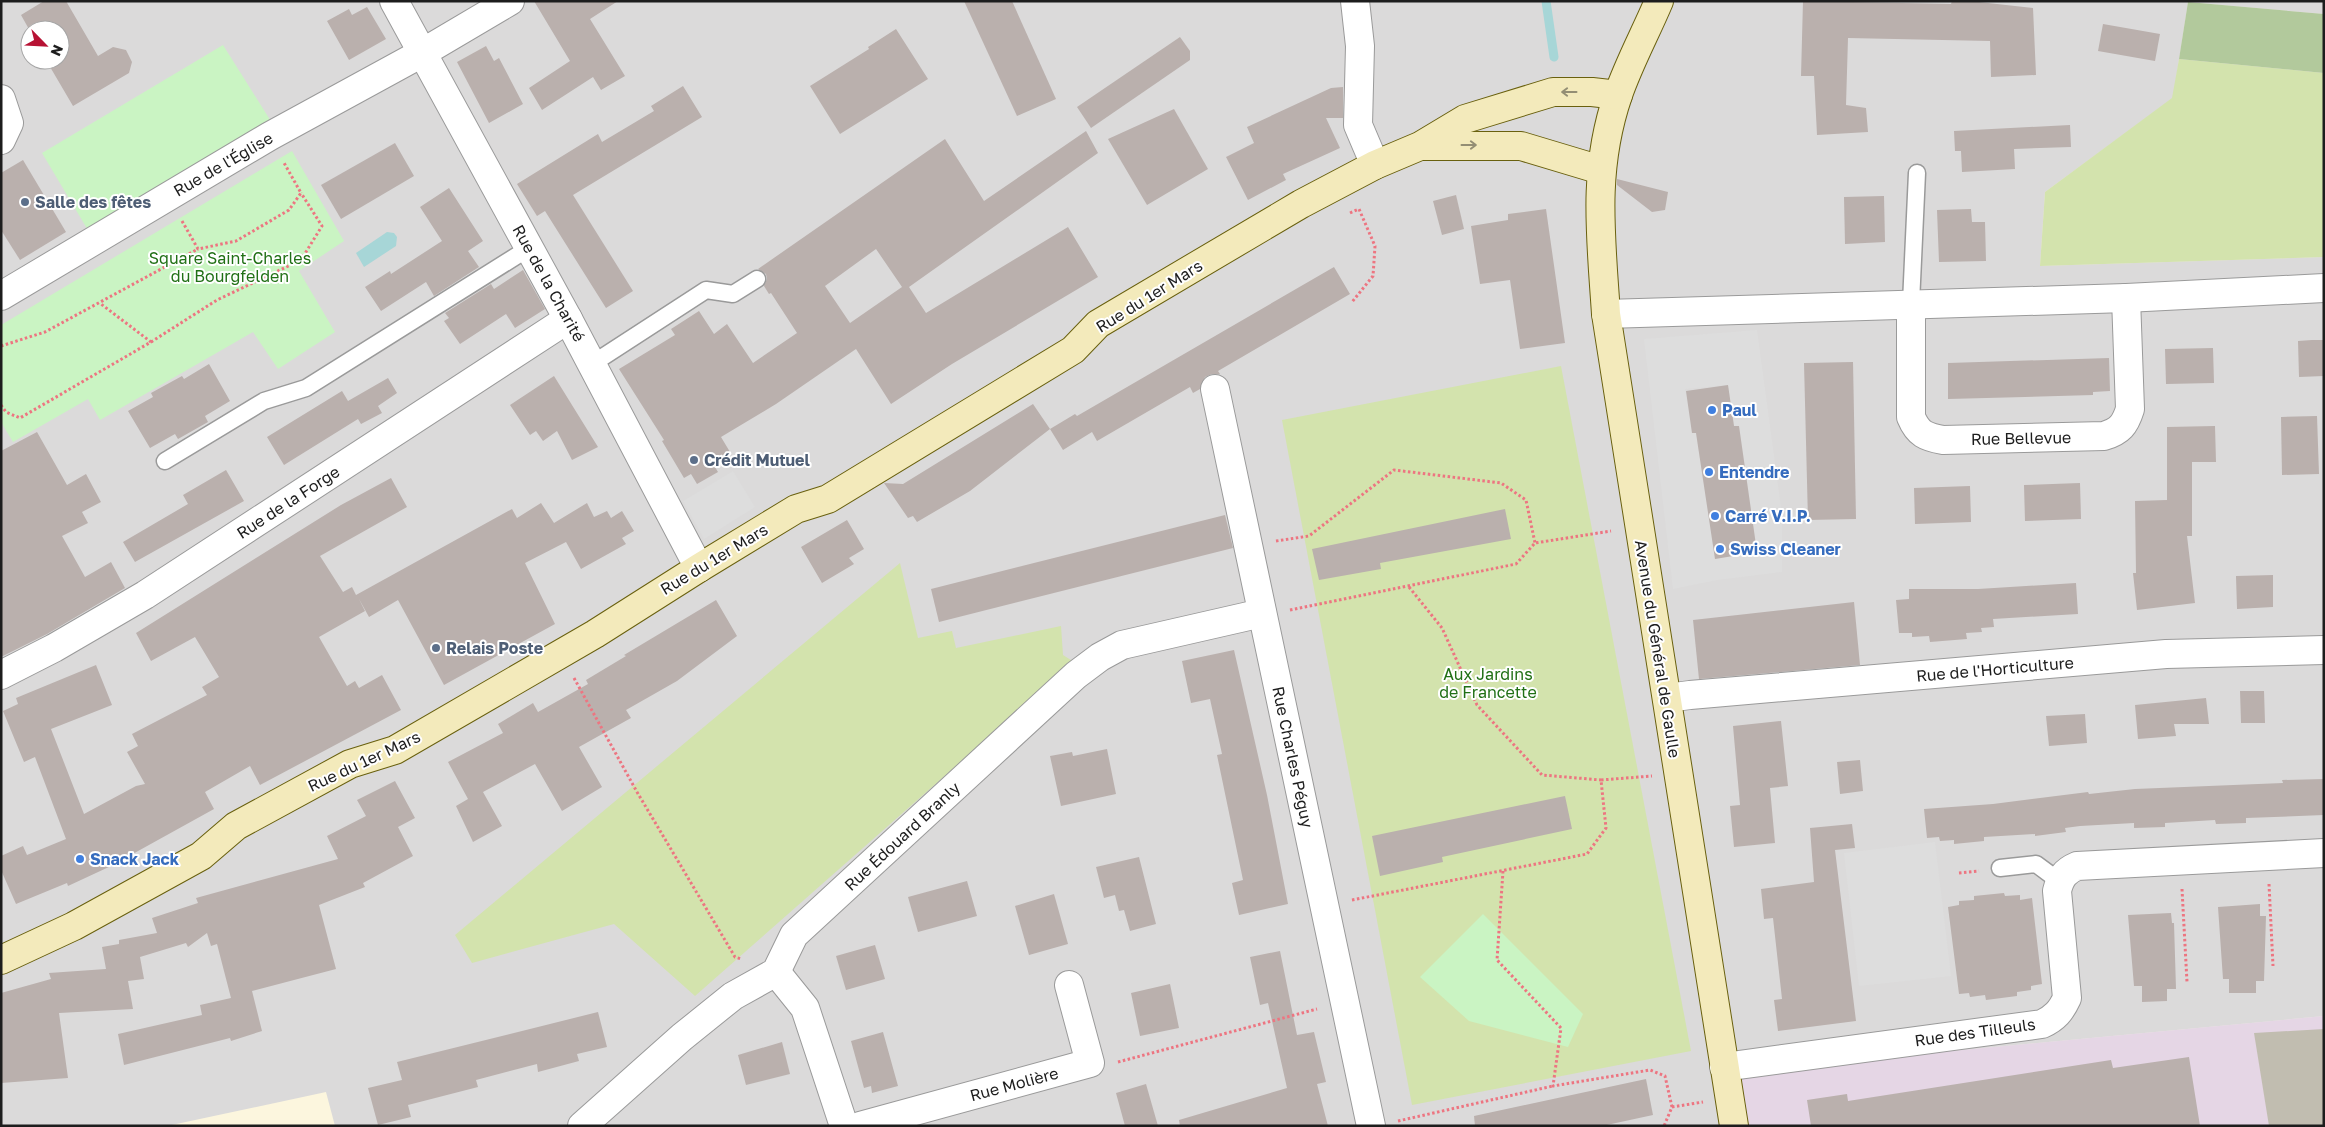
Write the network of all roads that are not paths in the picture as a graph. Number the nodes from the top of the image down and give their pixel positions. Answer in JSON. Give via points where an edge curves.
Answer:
{"nodes":[{"id":1,"x":394,"y":1,"type":"edge"},
{"id":2,"x":510,"y":1,"type":"edge"},
{"id":3,"x":1355,"y":1,"type":"edge"},
{"id":4,"x":1659,"y":1,"type":"edge"},
{"id":5,"x":422,"y":53,"type":"junction"},
{"id":6,"x":1618,"y":95,"type":"junction"},
{"id":7,"x":1,"y":99,"type":"edge"},
{"id":8,"x":1,"y":140,"type":"edge"},
{"id":9,"x":1420,"y":146,"type":"junction"},
{"id":10,"x":1375,"y":165,"type":"junction"},
{"id":11,"x":1601,"y":170,"type":"junction"},
{"id":12,"x":1917,"y":174,"type":"dead end"},
{"id":13,"x":529,"y":248,"type":"junction"},
{"id":14,"x":756,"y":279,"type":"dead end"},
{"id":15,"x":2324,"y":288,"type":"edge"},
{"id":16,"x":1,"y":296,"type":"edge"},
{"id":17,"x":2126,"y":298,"type":"junction"},
{"id":18,"x":1911,"y":303,"type":"junction"},
{"id":19,"x":1606,"y":314,"type":"junction"},
{"id":20,"x":568,"y":319,"type":"junction"},
{"id":21,"x":592,"y":364,"type":"junction"},
{"id":22,"x":1215,"y":389,"type":"dead end"},
{"id":23,"x":165,"y":461,"type":"dead end"},
{"id":24,"x":698,"y":568,"type":"junction"},
{"id":25,"x":1262,"y":614,"type":"junction"},
{"id":26,"x":2324,"y":650,"type":"edge"},
{"id":27,"x":1,"y":675,"type":"edge"},
{"id":28,"x":1667,"y":698,"type":"junction"},
{"id":29,"x":2324,"y":853,"type":"edge"},
{"id":30,"x":2000,"y":868,"type":"dead end"},
{"id":31,"x":2059,"y":881,"type":"junction"},
{"id":32,"x":1,"y":960,"type":"edge"},
{"id":33,"x":776,"y":972,"type":"junction"},
{"id":34,"x":1069,"y":985,"type":"dead end"},
{"id":35,"x":1724,"y":1067,"type":"junction"},
{"id":36,"x":1383,"y":1124,"type":"edge"},
{"id":37,"x":582,"y":1126,"type":"edge"},
{"id":38,"x":844,"y":1126,"type":"edge"},
{"id":39,"x":860,"y":1126,"type":"edge"},
{"id":40,"x":1734,"y":1126,"type":"edge"}],
"edges":[{"from":1,"to":5,"type":"street","name":"Rue de la Charité"},
{"from":2,"to":5,"type":"street","name":"Rue de l'Église"},
{"from":3,"to":10,"type":"street","via":[[1360,46],[1358,124]]},
{"from":4,"to":6,"type":"main road","name":"Avenue du Général de Gaulle"},
{"from":5,"to":13,"type":"street","name":"Rue de la Charité"},
{"from":5,"to":16,"type":"street","name":"Rue de l'Église","via":[[270,136]]},
{"from":6,"to":9,"type":"main road","name":"Rue du 1er Mars","one_way":true,"via":[[1553,92],[1465,119]]},
{"from":6,"to":11,"type":"main road","name":"Avenue du Général de Gaulle"},
{"from":7,"to":8,"type":"street","via":[[9,123]]},
{"from":9,"to":10,"type":"main road","name":"Rue du 1er Mars"},
{"from":9,"to":11,"type":"main road","name":"Rue du 1er Mars","one_way":true,"via":[[1521,146]]},
{"from":10,"to":24,"type":"main road","name":"Rue du 1er Mars","via":[[1301,204],[1098,324],[1073,350],[828,499],[796,510]]},
{"from":11,"to":19,"type":"main road","name":"Avenue du Général de Gaulle","via":[[1598,206]]},
{"from":12,"to":18,"type":"lane"},
{"from":13,"to":20,"type":"street","name":"Rue de la Charité"},
{"from":13,"to":23,"type":"lane","via":[[306,388],[264,401]]},
{"from":14,"to":21,"type":"lane","via":[[733,294],[706,290]]},
{"from":15,"to":17,"type":"street"},
{"from":17,"to":18,"type":"street"},
{"from":17,"to":18,"type":"street","name":"Rue Bellevue","via":[[2130,409],[2125,424],[2116,432],[2104,436],[1943,440],[1927,437],[1916,430],[1911,417]]},
{"from":18,"to":19,"type":"street"},
{"from":19,"to":28,"type":"main road","name":"Avenue du Général de Gaulle"},
{"from":20,"to":21,"type":"street","name":"Rue de la Charité"},
{"from":20,"to":27,"type":"street","name":"Rue de la Forge","via":[[145,595]]},
{"from":21,"to":24,"type":"street","name":"Rue de la Charité"},
{"from":22,"to":25,"type":"street","name":"Rue Charles Péguy"},
{"from":24,"to":32,"type":"main road","name":"Rue du 1er Mars","via":[[560,654],[395,750],[350,764],[236,826],[201,856],[74,926]]},
{"from":25,"to":33,"type":"street","name":"Rue Édouard Branly","via":[[1122,645],[1100,657],[1076,675],[794,935]]},
{"from":25,"to":36,"type":"street","name":"Rue Charles Péguy","via":[[1344,1002]]},
{"from":26,"to":28,"type":"street","name":"Rue de l'Horticulture","via":[[2166,654]]},
{"from":28,"to":35,"type":"main road","name":"Avenue du Général de Gaulle"},
{"from":29,"to":31,"type":"street","via":[[2077,866],[2068,870]]},
{"from":30,"to":31,"type":"lane","via":[[2036,864]]},
{"from":31,"to":35,"type":"street","name":"Rue des Tilleuls","via":[[2057,891],[2067,998],[2062,1010],[2052,1019],[2042,1024]]},
{"from":33,"to":37,"type":"street","via":[[733,996]]},
{"from":33,"to":38,"type":"street","via":[[805,1008]]},
{"from":34,"to":39,"type":"street","name":"Rue Molière","via":[[1090,1063]]},
{"from":35,"to":40,"type":"main road","name":"Avenue du Général de Gaulle"}]}
